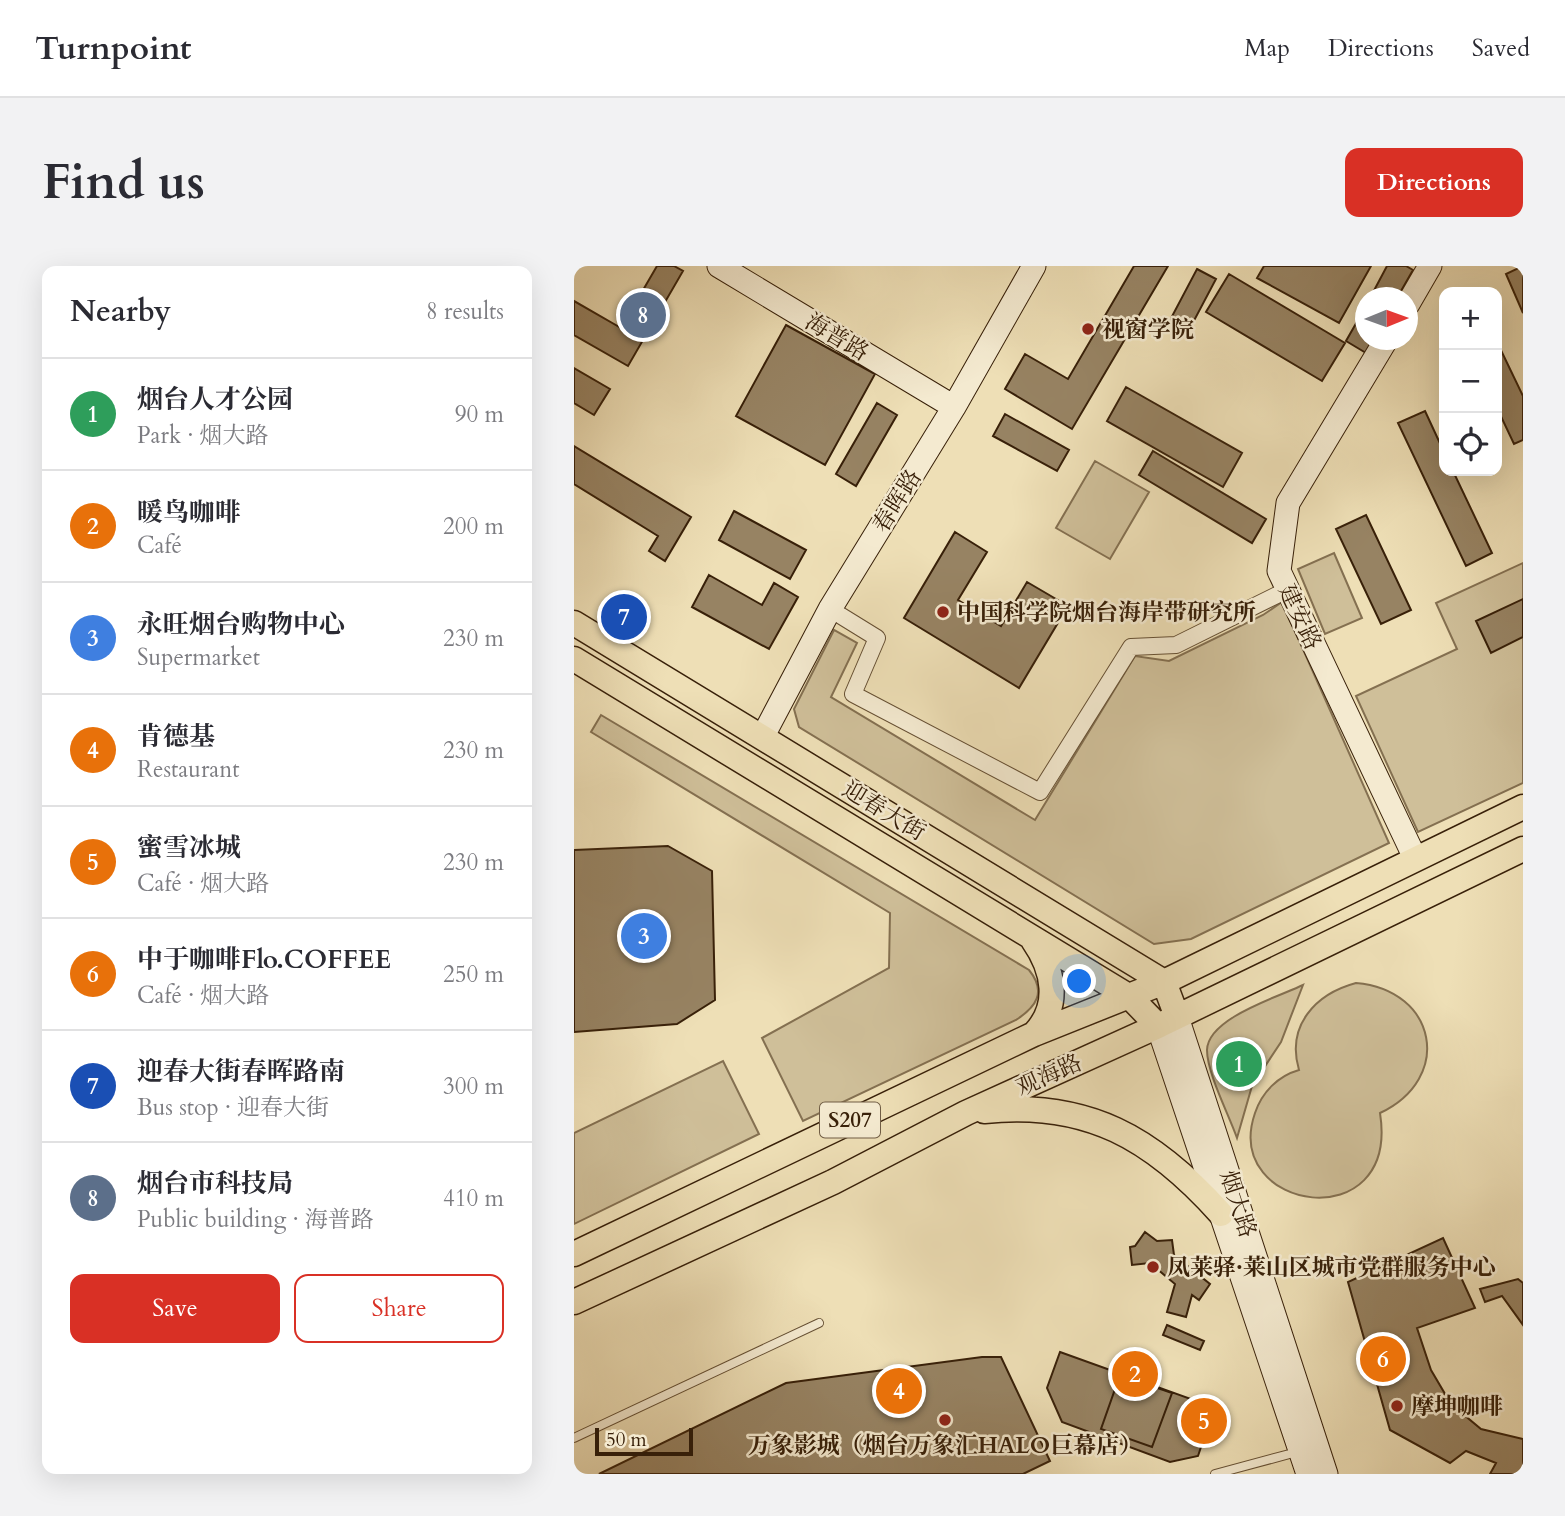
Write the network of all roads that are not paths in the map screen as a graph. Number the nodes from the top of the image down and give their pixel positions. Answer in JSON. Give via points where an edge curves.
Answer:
{"nodes":[{"id":1,"x":719,"y":266,"type":"edge"},
{"id":2,"x":1034,"y":266,"type":"edge"},
{"id":3,"x":1430,"y":266,"type":"edge"},
{"id":4,"x":1418,"y":287,"type":"edge"},
{"id":5,"x":1380,"y":350,"type":"edge"},
{"id":6,"x":954,"y":407,"type":"junction"},
{"id":7,"x":1287,"y":590,"type":"junction"},
{"id":8,"x":830,"y":609,"type":"junction"},
{"id":9,"x":574,"y":623,"type":"edge"},
{"id":10,"x":574,"y":659,"type":"edge"},
{"id":11,"x":762,"y":736,"type":"junction"},
{"id":12,"x":1523,"y":807,"type":"edge"},
{"id":13,"x":1523,"y":849,"type":"edge"},
{"id":14,"x":1415,"y":859,"type":"junction"},
{"id":15,"x":1033,"y":940,"type":"junction"},
{"id":16,"x":1164,"y":982,"type":"junction"},
{"id":17,"x":1130,"y":997,"type":"junction"},
{"id":18,"x":1167,"y":1020,"type":"junction"},
{"id":19,"x":1034,"y":1034,"type":"junction"},
{"id":20,"x":966,"y":1113,"type":"junction"},
{"id":21,"x":1221,"y":1213,"type":"junction"},
{"id":22,"x":574,"y":1254,"type":"edge"},
{"id":23,"x":574,"y":1301,"type":"edge"},
{"id":24,"x":819,"y":1324,"type":"dead end"},
{"id":25,"x":574,"y":1438,"type":"edge"},
{"id":26,"x":1300,"y":1451,"type":"junction"},
{"id":27,"x":1215,"y":1474,"type":"edge"},
{"id":28,"x":1308,"y":1474,"type":"edge"},
{"id":29,"x":1326,"y":1474,"type":"edge"}],
"edges":[{"from":1,"to":6,"type":"street","name":"海普路"},
{"from":2,"to":6,"type":"street","name":"春晖路"},
{"from":3,"to":4,"type":"street"},
{"from":5,"to":7,"type":"street","name":"建安路","via":[[1288,503],[1279,571]]},
{"from":6,"to":8,"type":"street","name":"春晖路"},
{"from":7,"to":8,"type":"street","via":[[1177,645],[1131,647],[1040,792],[853,694],[877,638]]},
{"from":7,"to":14,"type":"street","name":"建安路"},
{"from":8,"to":11,"type":"street","name":"春晖路"},
{"from":9,"to":11,"type":"main road","name":"迎春大街"},
{"from":10,"to":15,"type":"main road","name":"迎春大街"},
{"from":11,"to":16,"type":"main road","name":"迎春大街"},
{"from":12,"to":14,"type":"main road","name":"观海路","number":"S207"},
{"from":13,"to":18,"type":"main road","name":"观海路","number":"S207"},
{"from":14,"to":16,"type":"main road","name":"观海路","number":"S207"},
{"from":15,"to":17,"type":"main road","name":"迎春大街"},
{"from":15,"to":19,"type":"main road","via":[[1045,957],[1053,988],[1044,1024]]},
{"from":16,"to":17,"type":"main road","name":"观海路","number":"S207"},
{"from":16,"to":18,"type":"main road"},
{"from":17,"to":18,"type":"main road","name":"迎春大街"},
{"from":17,"to":19,"type":"main road","name":"观海路","number":"S207"},
{"from":18,"to":20,"type":"main road","name":"观海路","number":"S207"},
{"from":18,"to":21,"type":"street","name":"烟大路"},
{"from":18,"to":29,"type":"street","name":"烟大路"},
{"from":19,"to":22,"type":"main road","name":"观海路","number":"S207"},
{"from":20,"to":21,"type":"main road","via":[[1053,1109],[1087,1118],[1158,1154]]},
{"from":20,"to":23,"type":"main road","name":"观海路","number":"S207","via":[[833,1182]]},
{"from":21,"to":26,"type":"street","name":"烟大路"},
{"from":24,"to":25,"type":"lane"},
{"from":26,"to":27,"type":"lane"},
{"from":26,"to":28,"type":"street","name":"烟大路"}]}
